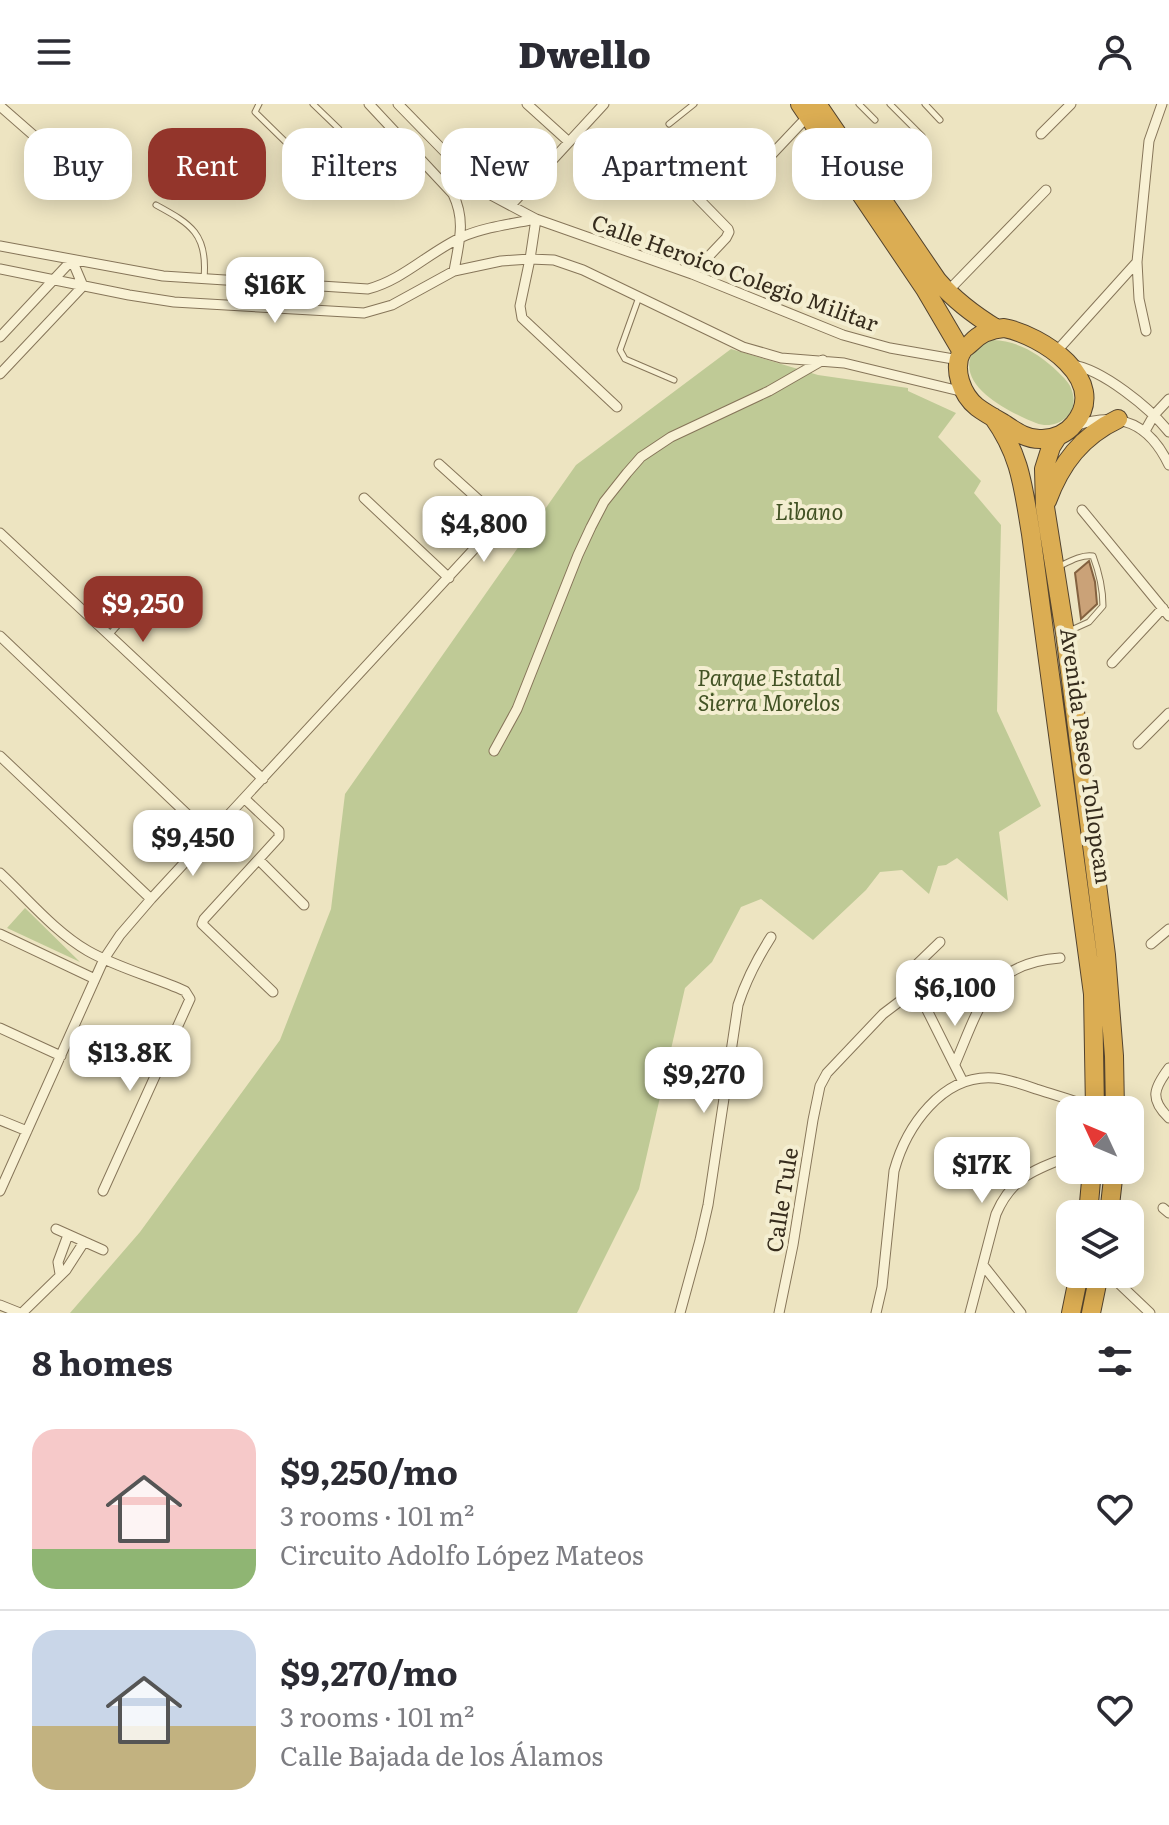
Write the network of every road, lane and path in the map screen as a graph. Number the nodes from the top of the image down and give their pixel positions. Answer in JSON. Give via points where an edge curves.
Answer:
{"nodes":[{"id":1,"x":259,"y":104,"type":"edge"},
{"id":2,"x":313,"y":104,"type":"edge"},
{"id":3,"x":369,"y":104,"type":"edge"},
{"id":4,"x":398,"y":104,"type":"edge"},
{"id":5,"x":527,"y":104,"type":"edge"},
{"id":6,"x":604,"y":104,"type":"edge"},
{"id":7,"x":694,"y":104,"type":"edge"},
{"id":8,"x":859,"y":104,"type":"edge"},
{"id":9,"x":890,"y":104,"type":"edge"},
{"id":10,"x":925,"y":104,"type":"edge"},
{"id":11,"x":1071,"y":104,"type":"edge"},
{"id":12,"x":1162,"y":104,"type":"edge"},
{"id":13,"x":0,"y":106,"type":"edge"},
{"id":14,"x":808,"y":108,"type":"edge"},
{"id":15,"x":409,"y":115,"type":"junction"},
{"id":16,"x":875,"y":120,"type":"dead end"},
{"id":17,"x":940,"y":120,"type":"dead end"},
{"id":18,"x":669,"y":124,"type":"dead end"},
{"id":19,"x":25,"y":128,"type":"edge"},
{"id":20,"x":393,"y":128,"type":"edge"},
{"id":21,"x":397,"y":128,"type":"edge"},
{"id":22,"x":820,"y":128,"type":"edge"},
{"id":23,"x":914,"y":128,"type":"edge"},
{"id":24,"x":1041,"y":134,"type":"dead end"},
{"id":25,"x":569,"y":142,"type":"junction"},
{"id":26,"x":776,"y":147,"type":"edge"},
{"id":27,"x":425,"y":163,"type":"edge"},
{"id":28,"x":1046,"y":190,"type":"dead end"},
{"id":29,"x":700,"y":200,"type":"edge"},
{"id":30,"x":865,"y":200,"type":"edge"},
{"id":31,"x":156,"y":205,"type":"dead end"},
{"id":32,"x":511,"y":205,"type":"junction"},
{"id":33,"x":536,"y":219,"type":"junction"},
{"id":34,"x":460,"y":238,"type":"junction"},
{"id":35,"x":0,"y":246,"type":"edge"},
{"id":36,"x":530,"y":259,"type":"junction"},
{"id":37,"x":72,"y":260,"type":"junction"},
{"id":38,"x":1137,"y":262,"type":"junction"},
{"id":39,"x":0,"y":269,"type":"edge"},
{"id":40,"x":454,"y":271,"type":"junction"},
{"id":41,"x":692,"y":274,"type":"junction"},
{"id":42,"x":204,"y":279,"type":"junction"},
{"id":43,"x":54,"y":280,"type":"junction"},
{"id":44,"x":83,"y":286,"type":"junction"},
{"id":45,"x":947,"y":292,"type":"junction"},
{"id":46,"x":639,"y":297,"type":"junction"},
{"id":47,"x":997,"y":329,"type":"junction"},
{"id":48,"x":1146,"y":331,"type":"dead end"},
{"id":49,"x":0,"y":337,"type":"edge"},
{"id":50,"x":1055,"y":353,"type":"junction"},
{"id":51,"x":961,"y":356,"type":"junction"},
{"id":52,"x":823,"y":360,"type":"junction"},
{"id":53,"x":1071,"y":365,"type":"junction"},
{"id":54,"x":0,"y":374,"type":"edge"},
{"id":55,"x":674,"y":380,"type":"dead end"},
{"id":56,"x":964,"y":392,"type":"junction"},
{"id":57,"x":1169,"y":399,"type":"edge"},
{"id":58,"x":617,"y":407,"type":"dead end"},
{"id":59,"x":1154,"y":415,"type":"junction"},
{"id":60,"x":993,"y":417,"type":"junction"},
{"id":61,"x":1118,"y":419,"type":"junction"},
{"id":62,"x":1145,"y":431,"type":"junction"},
{"id":63,"x":1065,"y":432,"type":"junction"},
{"id":64,"x":1169,"y":432,"type":"edge"},
{"id":65,"x":439,"y":464,"type":"dead end"},
{"id":66,"x":1169,"y":465,"type":"edge"},
{"id":67,"x":364,"y":498,"type":"dead end"},
{"id":68,"x":1045,"y":507,"type":"junction"},
{"id":69,"x":511,"y":509,"type":"dead end"},
{"id":70,"x":1082,"y":510,"type":"dead end"},
{"id":71,"x":501,"y":520,"type":"junction"},
{"id":72,"x":0,"y":533,"type":"edge"},
{"id":73,"x":1054,"y":568,"type":"junction"},
{"id":74,"x":449,"y":578,"type":"junction"},
{"id":75,"x":181,"y":584,"type":"dead end"},
{"id":76,"x":1166,"y":612,"type":"edge"},
{"id":77,"x":1065,"y":633,"type":"junction"},
{"id":78,"x":109,"y":635,"type":"junction"},
{"id":79,"x":0,"y":636,"type":"edge"},
{"id":80,"x":1112,"y":663,"type":"dead end"},
{"id":81,"x":1169,"y":713,"type":"edge"},
{"id":82,"x":1138,"y":744,"type":"dead end"},
{"id":83,"x":494,"y":751,"type":"dead end"},
{"id":84,"x":0,"y":756,"type":"edge"},
{"id":85,"x":263,"y":779,"type":"junction"},
{"id":86,"x":245,"y":799,"type":"junction"},
{"id":87,"x":210,"y":836,"type":"junction"},
{"id":88,"x":259,"y":860,"type":"junction"},
{"id":89,"x":0,"y":873,"type":"edge"},
{"id":90,"x":151,"y":899,"type":"junction"},
{"id":91,"x":304,"y":905,"type":"dead end"},
{"id":92,"x":1169,"y":929,"type":"edge"},
{"id":93,"x":0,"y":934,"type":"edge"},
{"id":94,"x":771,"y":937,"type":"dead end"},
{"id":95,"x":940,"y":942,"type":"dead end"},
{"id":96,"x":1151,"y":944,"type":"dead end"},
{"id":97,"x":1060,"y":958,"type":"dead end"},
{"id":98,"x":104,"y":959,"type":"junction"},
{"id":99,"x":95,"y":979,"type":"junction"},
{"id":100,"x":916,"y":989,"type":"junction"},
{"id":101,"x":273,"y":992,"type":"dead end"},
{"id":102,"x":0,"y":1028,"type":"edge"},
{"id":103,"x":61,"y":1056,"type":"junction"},
{"id":104,"x":955,"y":1064,"type":"junction"},
{"id":105,"x":1169,"y":1068,"type":"edge"},
{"id":106,"x":963,"y":1082,"type":"junction"},
{"id":107,"x":1057,"y":1096,"type":"edge"},
{"id":108,"x":1095,"y":1096,"type":"edge"},
{"id":109,"x":1114,"y":1096,"type":"edge"},
{"id":110,"x":1169,"y":1118,"type":"edge"},
{"id":111,"x":0,"y":1120,"type":"edge"},
{"id":112,"x":27,"y":1131,"type":"junction"},
{"id":113,"x":1056,"y":1162,"type":"edge"},
{"id":114,"x":0,"y":1191,"type":"edge"},
{"id":115,"x":103,"y":1191,"type":"dead end"},
{"id":116,"x":56,"y":1229,"type":"dead end"},
{"id":117,"x":68,"y":1235,"type":"junction"},
{"id":118,"x":84,"y":1242,"type":"junction"},
{"id":119,"x":103,"y":1250,"type":"dead end"},
{"id":120,"x":983,"y":1265,"type":"junction"},
{"id":121,"x":60,"y":1274,"type":"junction"},
{"id":122,"x":1076,"y":1288,"type":"edge"},
{"id":123,"x":1096,"y":1288,"type":"edge"},
{"id":124,"x":1124,"y":1288,"type":"edge"},
{"id":125,"x":0,"y":1305,"type":"edge"},
{"id":126,"x":21,"y":1313,"type":"edge"},
{"id":127,"x":680,"y":1313,"type":"edge"},
{"id":128,"x":779,"y":1313,"type":"edge"},
{"id":129,"x":876,"y":1313,"type":"edge"},
{"id":130,"x":970,"y":1313,"type":"edge"},
{"id":131,"x":1021,"y":1313,"type":"edge"},
{"id":132,"x":1071,"y":1313,"type":"edge"},
{"id":133,"x":1091,"y":1313,"type":"edge"},
{"id":134,"x":1150,"y":1313,"type":"edge"}],
"edges":[{"from":1,"to":2,"type":"lane","via":[[255,112],[309,162],[340,134]]},
{"from":3,"to":20,"type":"street"},
{"from":4,"to":15,"type":"street","name":"Calle Heroico Colegio Militar"},
{"from":5,"to":25,"type":"street"},
{"from":6,"to":25,"type":"street"},
{"from":7,"to":18,"type":"lane"},
{"from":8,"to":16,"type":"lane"},
{"from":9,"to":23,"type":"lane"},
{"from":10,"to":17,"type":"lane"},
{"from":11,"to":24,"type":"street"},
{"from":12,"to":38,"type":"street","via":[[1149,141]]},
{"from":13,"to":19,"type":"street"},
{"from":14,"to":22,"type":"highway"},
{"from":14,"to":26,"type":"street"},
{"from":14,"to":45,"type":"highway"},
{"from":15,"to":21,"type":"street"},
{"from":15,"to":32,"type":"street","name":"Calle Heroico Colegio Militar","via":[[479,187]]},
{"from":25,"to":32,"type":"street"},
{"from":27,"to":34,"type":"street","via":[[459,206]]},
{"from":28,"to":45,"type":"street"},
{"from":29,"to":41,"type":"street","via":[[729,232]]},
{"from":30,"to":51,"type":"highway","via":[[925,289]]},
{"from":31,"to":42,"type":"lane","via":[[180,218],[203,244]]},
{"from":32,"to":33,"type":"street","name":"Calle Heroico Colegio Militar"},
{"from":33,"to":34,"type":"street"},
{"from":33,"to":36,"type":"street"},
{"from":33,"to":41,"type":"street","name":"Calle Heroico Colegio Militar"},
{"from":34,"to":40,"type":"street"},
{"from":34,"to":42,"type":"street","via":[[368,289]]},
{"from":35,"to":37,"type":"street"},
{"from":36,"to":40,"type":"street","name":"Calle Heroico Colegio Militar"},
{"from":36,"to":46,"type":"street","name":"Calle Heroico Colegio Militar","via":[[571,265]]},
{"from":36,"to":58,"type":"street","via":[[519,313]]},
{"from":37,"to":42,"type":"street"},
{"from":37,"to":43,"type":"street"},
{"from":37,"to":44,"type":"street"},
{"from":38,"to":48,"type":"street"},
{"from":38,"to":50,"type":"street"},
{"from":39,"to":43,"type":"street","name":"Calle Heroico Colegio Militar"},
{"from":40,"to":44,"type":"street","name":"Calle Heroico Colegio Militar","via":[[392,305],[364,313],[174,302]]},
{"from":41,"to":51,"type":"street","name":"Calle Heroico Colegio Militar","via":[[855,339],[913,353]]},
{"from":43,"to":44,"type":"street","name":"Calle Heroico Colegio Militar"},
{"from":43,"to":49,"type":"street"},
{"from":44,"to":54,"type":"street"},
{"from":45,"to":47,"type":"highway"},
{"from":46,"to":52,"type":"street","name":"Calle Heroico Colegio Militar","via":[[743,347],[781,358]]},
{"from":46,"to":55,"type":"lane","via":[[620,354]]},
{"from":47,"to":50,"type":"highway","via":[[1016,330]]},
{"from":47,"to":51,"type":"highway","via":[[981,334]]},
{"from":50,"to":53,"type":"highway"},
{"from":51,"to":56,"type":"highway","via":[[958,369]]},
{"from":52,"to":56,"type":"street","name":"Calle Heroico Colegio Militar"},
{"from":52,"to":83,"type":"street","via":[[671,437],[627,473],[591,527],[517,709]]},
{"from":53,"to":59,"type":"street","via":[[1100,375]]},
{"from":53,"to":63,"type":"highway","via":[[1084,398],[1081,413]]},
{"from":56,"to":60,"type":"highway"},
{"from":57,"to":59,"type":"street"},
{"from":59,"to":62,"type":"street"},
{"from":59,"to":64,"type":"street"},
{"from":60,"to":63,"type":"highway","via":[[1029,438]]},
{"from":60,"to":108,"type":"highway","name":"Avenida Paseo Tollopcan","via":[[1019,465],[1031,534],[1093,994]]},
{"from":61,"to":62,"type":"street"},
{"from":61,"to":63,"type":"street","via":[[1090,420]]},
{"from":61,"to":68,"type":"highway","via":[[1094,432],[1070,456]]},
{"from":62,"to":66,"type":"street"},
{"from":63,"to":68,"type":"highway","name":"Avenida Paseo Tollopcan","via":[[1051,447],[1044,469]]},
{"from":65,"to":71,"type":"street"},
{"from":67,"to":74,"type":"street"},
{"from":68,"to":73,"type":"highway","name":"Avenida Paseo Tollopcan"},
{"from":69,"to":71,"type":"street"},
{"from":70,"to":76,"type":"street"},
{"from":71,"to":74,"type":"street"},
{"from":72,"to":78,"type":"street"},
{"from":73,"to":77,"type":"highway","name":"Avenida Paseo Tollopcan"},
{"from":73,"to":77,"type":"lane","via":[[1093,556],[1100,580],[1103,606],[1089,622]]},
{"from":74,"to":85,"type":"street"},
{"from":75,"to":78,"type":"lane","via":[[134,607]]},
{"from":76,"to":80,"type":"street"},
{"from":77,"to":109,"type":"highway","name":"Avenida Paseo Tollopcan","via":[[1108,973]]},
{"from":78,"to":85,"type":"street"},
{"from":79,"to":87,"type":"street"},
{"from":81,"to":82,"type":"street"},
{"from":84,"to":90,"type":"street"},
{"from":85,"to":86,"type":"street"},
{"from":86,"to":87,"type":"street"},
{"from":86,"to":88,"type":"street","via":[[280,834]]},
{"from":87,"to":90,"type":"street"},
{"from":88,"to":91,"type":"street"},
{"from":88,"to":101,"type":"street","via":[[202,924]]},
{"from":89,"to":98,"type":"street","via":[[71,939]]},
{"from":90,"to":98,"type":"street"},
{"from":92,"to":96,"type":"street"},
{"from":93,"to":99,"type":"street"},
{"from":94,"to":127,"type":"street","via":[[738,1005],[708,1205]]},
{"from":95,"to":100,"type":"street","via":[[911,970]]},
{"from":97,"to":104,"type":"street","via":[[1026,963],[999,980],[978,1009]]},
{"from":98,"to":99,"type":"street"},
{"from":98,"to":115,"type":"street","via":[[182,990],[190,999]]},
{"from":99,"to":103,"type":"street"},
{"from":100,"to":104,"type":"street"},
{"from":100,"to":128,"type":"street","name":"Calle Tule","via":[[883,1014],[820,1086]]},
{"from":102,"to":103,"type":"street"},
{"from":103,"to":112,"type":"street"},
{"from":104,"to":106,"type":"street"},
{"from":105,"to":110,"type":"street","via":[[1155,1096]]},
{"from":106,"to":107,"type":"street","via":[[993,1077]]},
{"from":106,"to":129,"type":"street","via":[[930,1106],[899,1153]]},
{"from":111,"to":112,"type":"street"},
{"from":112,"to":114,"type":"street"},
{"from":113,"to":120,"type":"street","via":[[1021,1179],[1002,1200]]},
{"from":116,"to":117,"type":"street"},
{"from":117,"to":118,"type":"street"},
{"from":117,"to":121,"type":"street","via":[[58,1262]]},
{"from":118,"to":119,"type":"street"},
{"from":118,"to":121,"type":"street"},
{"from":120,"to":130,"type":"street"},
{"from":120,"to":131,"type":"street"},
{"from":121,"to":126,"type":"street"},
{"from":122,"to":132,"type":"highway"},
{"from":123,"to":133,"type":"highway"},
{"from":124,"to":134,"type":"street"},
{"from":125,"to":126,"type":"street"}]}
